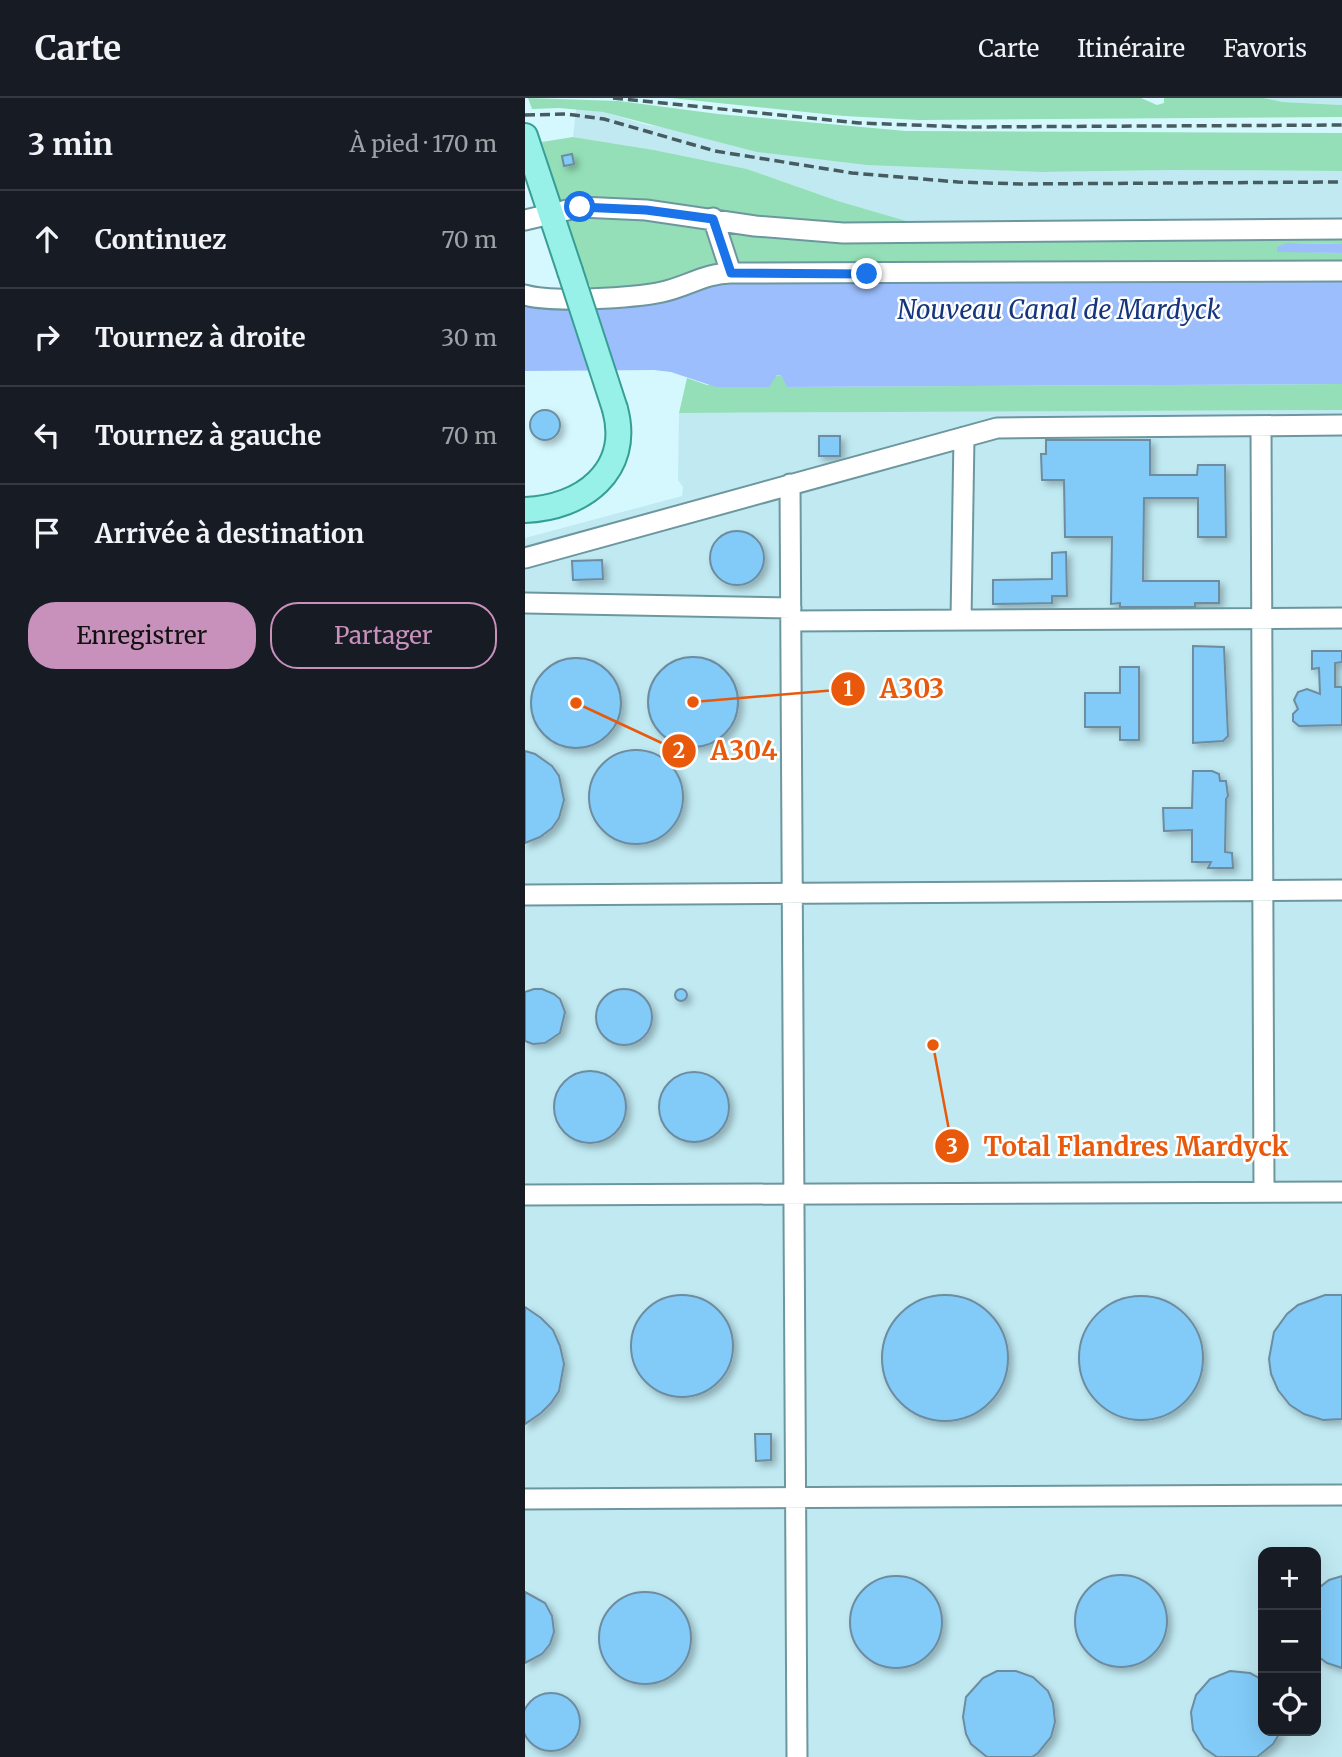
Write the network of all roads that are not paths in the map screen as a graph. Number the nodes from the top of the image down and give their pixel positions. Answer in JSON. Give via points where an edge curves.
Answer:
{"nodes":[{"id":1,"x":525,"y":136,"type":"edge"},
{"id":2,"x":551,"y":213,"type":"junction"},
{"id":3,"x":713,"y":219,"type":"junction"},
{"id":4,"x":525,"y":220,"type":"edge"},
{"id":5,"x":1342,"y":229,"type":"edge"},
{"id":6,"x":1342,"y":271,"type":"edge"},
{"id":7,"x":731,"y":273,"type":"junction"},
{"id":8,"x":525,"y":295,"type":"edge"},
{"id":9,"x":1342,"y":425,"type":"edge"},
{"id":10,"x":1261,"y":426,"type":"junction"},
{"id":11,"x":964,"y":437,"type":"junction"},
{"id":12,"x":790,"y":484,"type":"junction"},
{"id":13,"x":573,"y":499,"type":"junction"},
{"id":14,"x":525,"y":500,"type":"edge"},
{"id":15,"x":525,"y":510,"type":"edge"},
{"id":16,"x":525,"y":558,"type":"edge"},
{"id":17,"x":525,"y":603,"type":"edge"},
{"id":18,"x":791,"y":614,"type":"junction"},
{"id":19,"x":1342,"y":618,"type":"edge"},
{"id":20,"x":1262,"y":619,"type":"junction"},
{"id":21,"x":961,"y":620,"type":"junction"},
{"id":22,"x":1342,"y":890,"type":"edge"},
{"id":23,"x":1263,"y":891,"type":"junction"},
{"id":24,"x":793,"y":893,"type":"junction"},
{"id":25,"x":525,"y":894,"type":"edge"},
{"id":26,"x":1264,"y":1192,"type":"junction"},
{"id":27,"x":1342,"y":1192,"type":"edge"},
{"id":28,"x":793,"y":1194,"type":"junction"},
{"id":29,"x":525,"y":1195,"type":"edge"},
{"id":30,"x":1342,"y":1495,"type":"edge"},
{"id":31,"x":795,"y":1498,"type":"junction"},
{"id":32,"x":525,"y":1499,"type":"edge"},
{"id":33,"x":797,"y":1757,"type":"edge"}],
"edges":[{"from":1,"to":2,"type":"main road"},
{"from":2,"to":3,"type":"street","via":[[580,207]]},
{"from":2,"to":4,"type":"street"},
{"from":2,"to":13,"type":"main road","bridge":true,"via":[[615,409],[619,440],[615,457],[599,481]]},
{"from":3,"to":5,"type":"street","via":[[843,233]]},
{"from":3,"to":7,"type":"street"},
{"from":6,"to":7,"type":"street"},
{"from":7,"to":8,"type":"street","via":[[653,293],[543,299]]},
{"from":9,"to":10,"type":"street"},
{"from":10,"to":11,"type":"street","via":[[1014,427]]},
{"from":10,"to":20,"type":"street"},
{"from":11,"to":12,"type":"street"},
{"from":11,"to":21,"type":"street"},
{"from":12,"to":16,"type":"street"},
{"from":12,"to":18,"type":"street"},
{"from":13,"to":14,"type":"main road"},
{"from":13,"to":15,"type":"main road","via":[[557,507]]},
{"from":17,"to":18,"type":"street"},
{"from":18,"to":21,"type":"street"},
{"from":18,"to":24,"type":"street"},
{"from":19,"to":20,"type":"street"},
{"from":20,"to":21,"type":"street"},
{"from":20,"to":23,"type":"street"},
{"from":22,"to":23,"type":"street"},
{"from":23,"to":24,"type":"street"},
{"from":23,"to":26,"type":"street"},
{"from":24,"to":25,"type":"street"},
{"from":24,"to":28,"type":"street"},
{"from":26,"to":27,"type":"street"},
{"from":26,"to":28,"type":"street"},
{"from":28,"to":29,"type":"street"},
{"from":28,"to":31,"type":"street"},
{"from":30,"to":31,"type":"street"},
{"from":31,"to":32,"type":"street"},
{"from":31,"to":33,"type":"street"}]}
